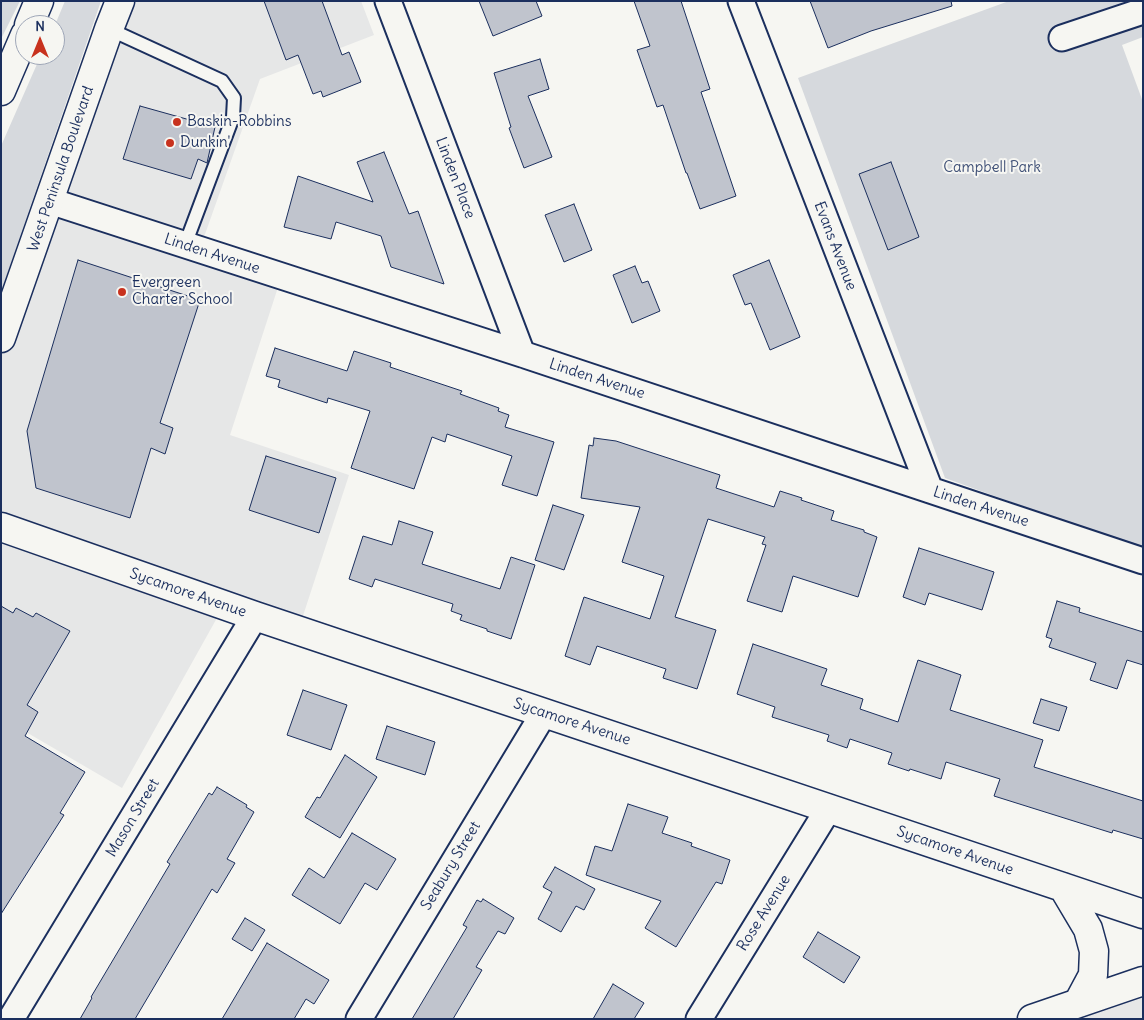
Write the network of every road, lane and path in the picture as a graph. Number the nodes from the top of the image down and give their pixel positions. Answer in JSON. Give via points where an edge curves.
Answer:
{"nodes":[{"id":1,"x":40,"y":1,"type":"edge"},
{"id":2,"x":120,"y":1,"type":"edge"},
{"id":3,"x":388,"y":1,"type":"edge"},
{"id":4,"x":741,"y":1,"type":"edge"},
{"id":5,"x":1143,"y":11,"type":"edge"},
{"id":6,"x":34,"y":15,"type":"edge"},
{"id":7,"x":109,"y":28,"type":"junction"},
{"id":8,"x":1062,"y":38,"type":"dead end"},
{"id":9,"x":15,"y":58,"type":"edge"},
{"id":10,"x":1,"y":91,"type":"edge"},
{"id":11,"x":50,"y":202,"type":"junction"},
{"id":12,"x":185,"y":245,"type":"junction"},
{"id":13,"x":1,"y":338,"type":"edge"},
{"id":14,"x":522,"y":354,"type":"junction"},
{"id":15,"x":930,"y":490,"type":"junction"},
{"id":16,"x":1,"y":527,"type":"edge"},
{"id":17,"x":1143,"y":561,"type":"edge"},
{"id":18,"x":255,"y":616,"type":"junction"},
{"id":19,"x":544,"y":712,"type":"junction"},
{"id":20,"x":829,"y":808,"type":"junction"},
{"id":21,"x":1063,"y":887,"type":"junction"},
{"id":22,"x":1143,"y":914,"type":"edge"},
{"id":23,"x":1143,"y":981,"type":"edge"},
{"id":24,"x":1078,"y":1003,"type":"junction"},
{"id":25,"x":11,"y":1019,"type":"edge"},
{"id":26,"x":359,"y":1019,"type":"edge"},
{"id":27,"x":699,"y":1019,"type":"edge"},
{"id":28,"x":1032,"y":1019,"type":"edge"}],
"edges":[{"from":1,"to":6,"type":"street"},
{"from":2,"to":7,"type":"street","name":"West Peninsula Boulevard"},
{"from":3,"to":14,"type":"street","name":"Linden Place"},
{"from":4,"to":15,"type":"street","name":"Evans Avenue"},
{"from":5,"to":8,"type":"street"},
{"from":7,"to":11,"type":"street","name":"West Peninsula Boulevard"},
{"from":7,"to":12,"type":"lane","via":[[222,80],[234,98],[232,117]]},
{"from":9,"to":10,"type":"street"},
{"from":11,"to":12,"type":"street","name":"Linden Avenue"},
{"from":11,"to":13,"type":"street","name":"West Peninsula Boulevard"},
{"from":12,"to":14,"type":"street","name":"Linden Avenue"},
{"from":14,"to":15,"type":"street","name":"Linden Avenue"},
{"from":15,"to":17,"type":"street","name":"Linden Avenue"},
{"from":16,"to":18,"type":"street","name":"Sycamore Avenue"},
{"from":18,"to":19,"type":"street","name":"Sycamore Avenue"},
{"from":18,"to":25,"type":"street","name":"Mason Street"},
{"from":19,"to":20,"type":"street","name":"Sycamore Avenue"},
{"from":19,"to":26,"type":"street","name":"Seabury Street"},
{"from":20,"to":21,"type":"street","name":"Sycamore Avenue"},
{"from":20,"to":27,"type":"street","name":"Rose Avenue"},
{"from":21,"to":22,"type":"street","name":"Sycamore Avenue"},
{"from":21,"to":24,"type":"street","via":[[1088,929],[1094,951],[1093,975]]},
{"from":23,"to":24,"type":"street"},
{"from":24,"to":28,"type":"street"}]}
